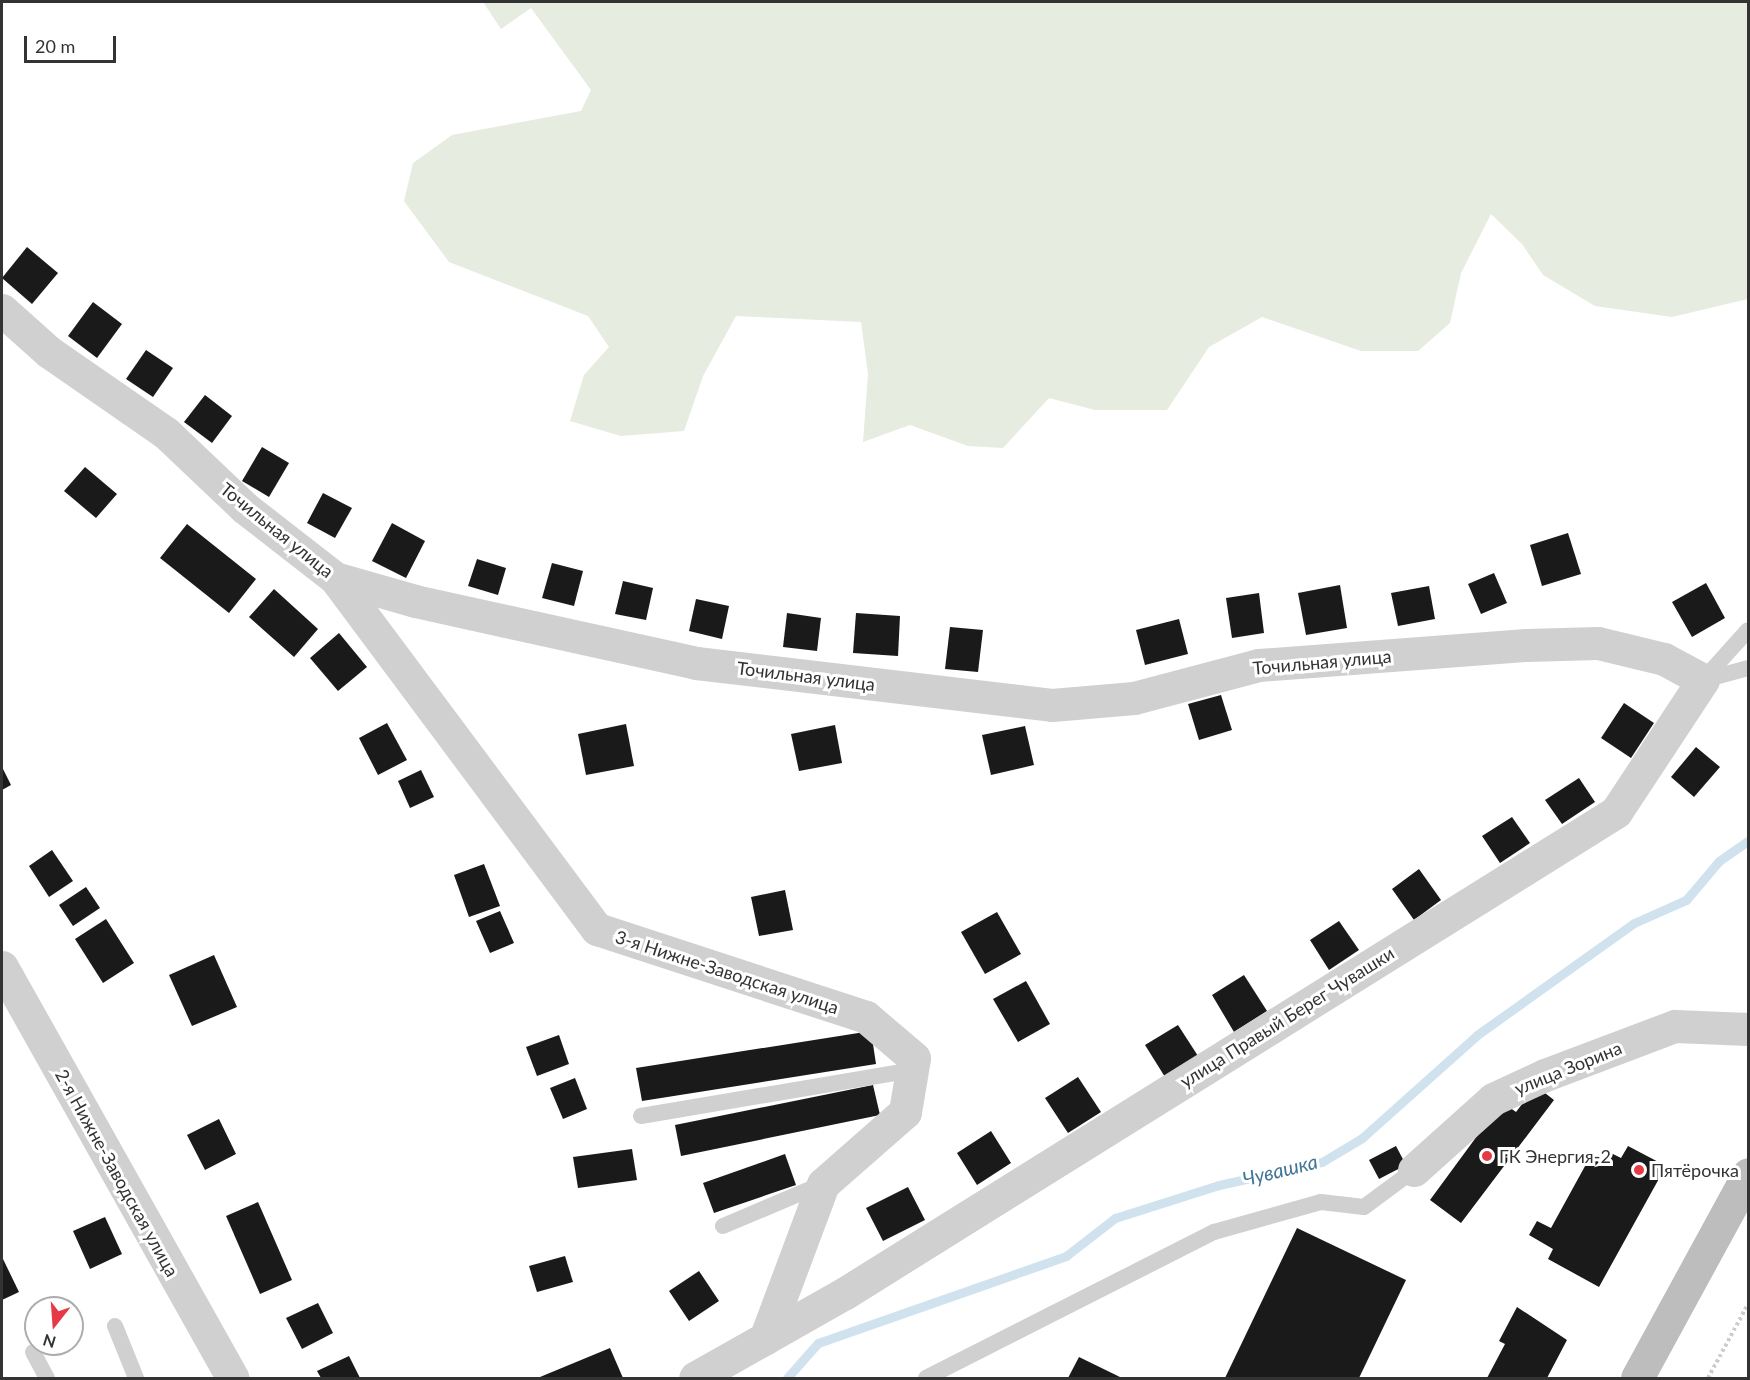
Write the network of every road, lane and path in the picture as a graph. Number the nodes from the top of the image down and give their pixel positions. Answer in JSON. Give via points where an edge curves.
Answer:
{"nodes":[{"id":1,"x":2,"y":310,"type":"edge"},
{"id":2,"x":335,"y":578,"type":"junction"},
{"id":3,"x":1749,"y":630,"type":"edge"},
{"id":4,"x":1749,"y":668,"type":"edge"},
{"id":5,"x":1703,"y":680,"type":"junction"},
{"id":6,"x":2,"y":968,"type":"edge"},
{"id":7,"x":1749,"y":1029,"type":"edge"},
{"id":8,"x":912,"y":1070,"type":"junction"},
{"id":9,"x":641,"y":1116,"type":"dead end"},
{"id":10,"x":1414,"y":1170,"type":"joint"},
{"id":11,"x":1749,"y":1174,"type":"edge"},
{"id":12,"x":823,"y":1184,"type":"junction"},
{"id":13,"x":723,"y":1226,"type":"dead end"},
{"id":14,"x":1749,"y":1304,"type":"edge"},
{"id":15,"x":115,"y":1326,"type":"dead end"},
{"id":16,"x":765,"y":1339,"type":"junction"},
{"id":17,"x":35,"y":1356,"type":"edge"},
{"id":18,"x":47,"y":1378,"type":"edge"},
{"id":19,"x":136,"y":1378,"type":"edge"},
{"id":20,"x":233,"y":1378,"type":"edge"},
{"id":21,"x":695,"y":1378,"type":"edge"},
{"id":22,"x":926,"y":1378,"type":"edge"},
{"id":23,"x":1636,"y":1378,"type":"edge"},
{"id":24,"x":1708,"y":1378,"type":"edge"}],
"edges":[{"from":1,"to":2,"type":"street","name":"Точильная улица","via":[[49,351],[166,433],[244,508]]},
{"from":2,"to":5,"type":"street","name":"Точильная улица","via":[[415,601],[696,663],[1052,705],[1134,698],[1259,665],[1526,645],[1598,644],[1664,660]]},
{"from":2,"to":8,"type":"street","name":"3-я Нижне-Заводская улица","via":[[597,929],[866,1017],[914,1058]]},
{"from":3,"to":5,"type":"lane","name":"улица Правый Берег Чувашки"},
{"from":4,"to":5,"type":"lane"},
{"from":5,"to":16,"type":"street","name":"улица Правый Берег Чувашки","via":[[1616,812],[845,1293]]},
{"from":6,"to":20,"type":"street","name":"2-я Нижне-Заводская улица"},
{"from":7,"to":10,"type":"street","name":"улица Зорина","via":[[1675,1026],[1545,1075],[1493,1099]]},
{"from":8,"to":9,"type":"lane"},
{"from":8,"to":12,"type":"street","via":[[905,1112]]},
{"from":10,"to":22,"type":"lane","via":[[1364,1207],[1321,1202],[1214,1232]]},
{"from":11,"to":23,"type":"main road"},
{"from":12,"to":13,"type":"lane"},
{"from":12,"to":16,"type":"street"},
{"from":14,"to":24,"type":"path"},
{"from":15,"to":19,"type":"lane"},
{"from":16,"to":21,"type":"street","name":"улица Правый Берег Чувашки"},
{"from":17,"to":18,"type":"lane"}]}
